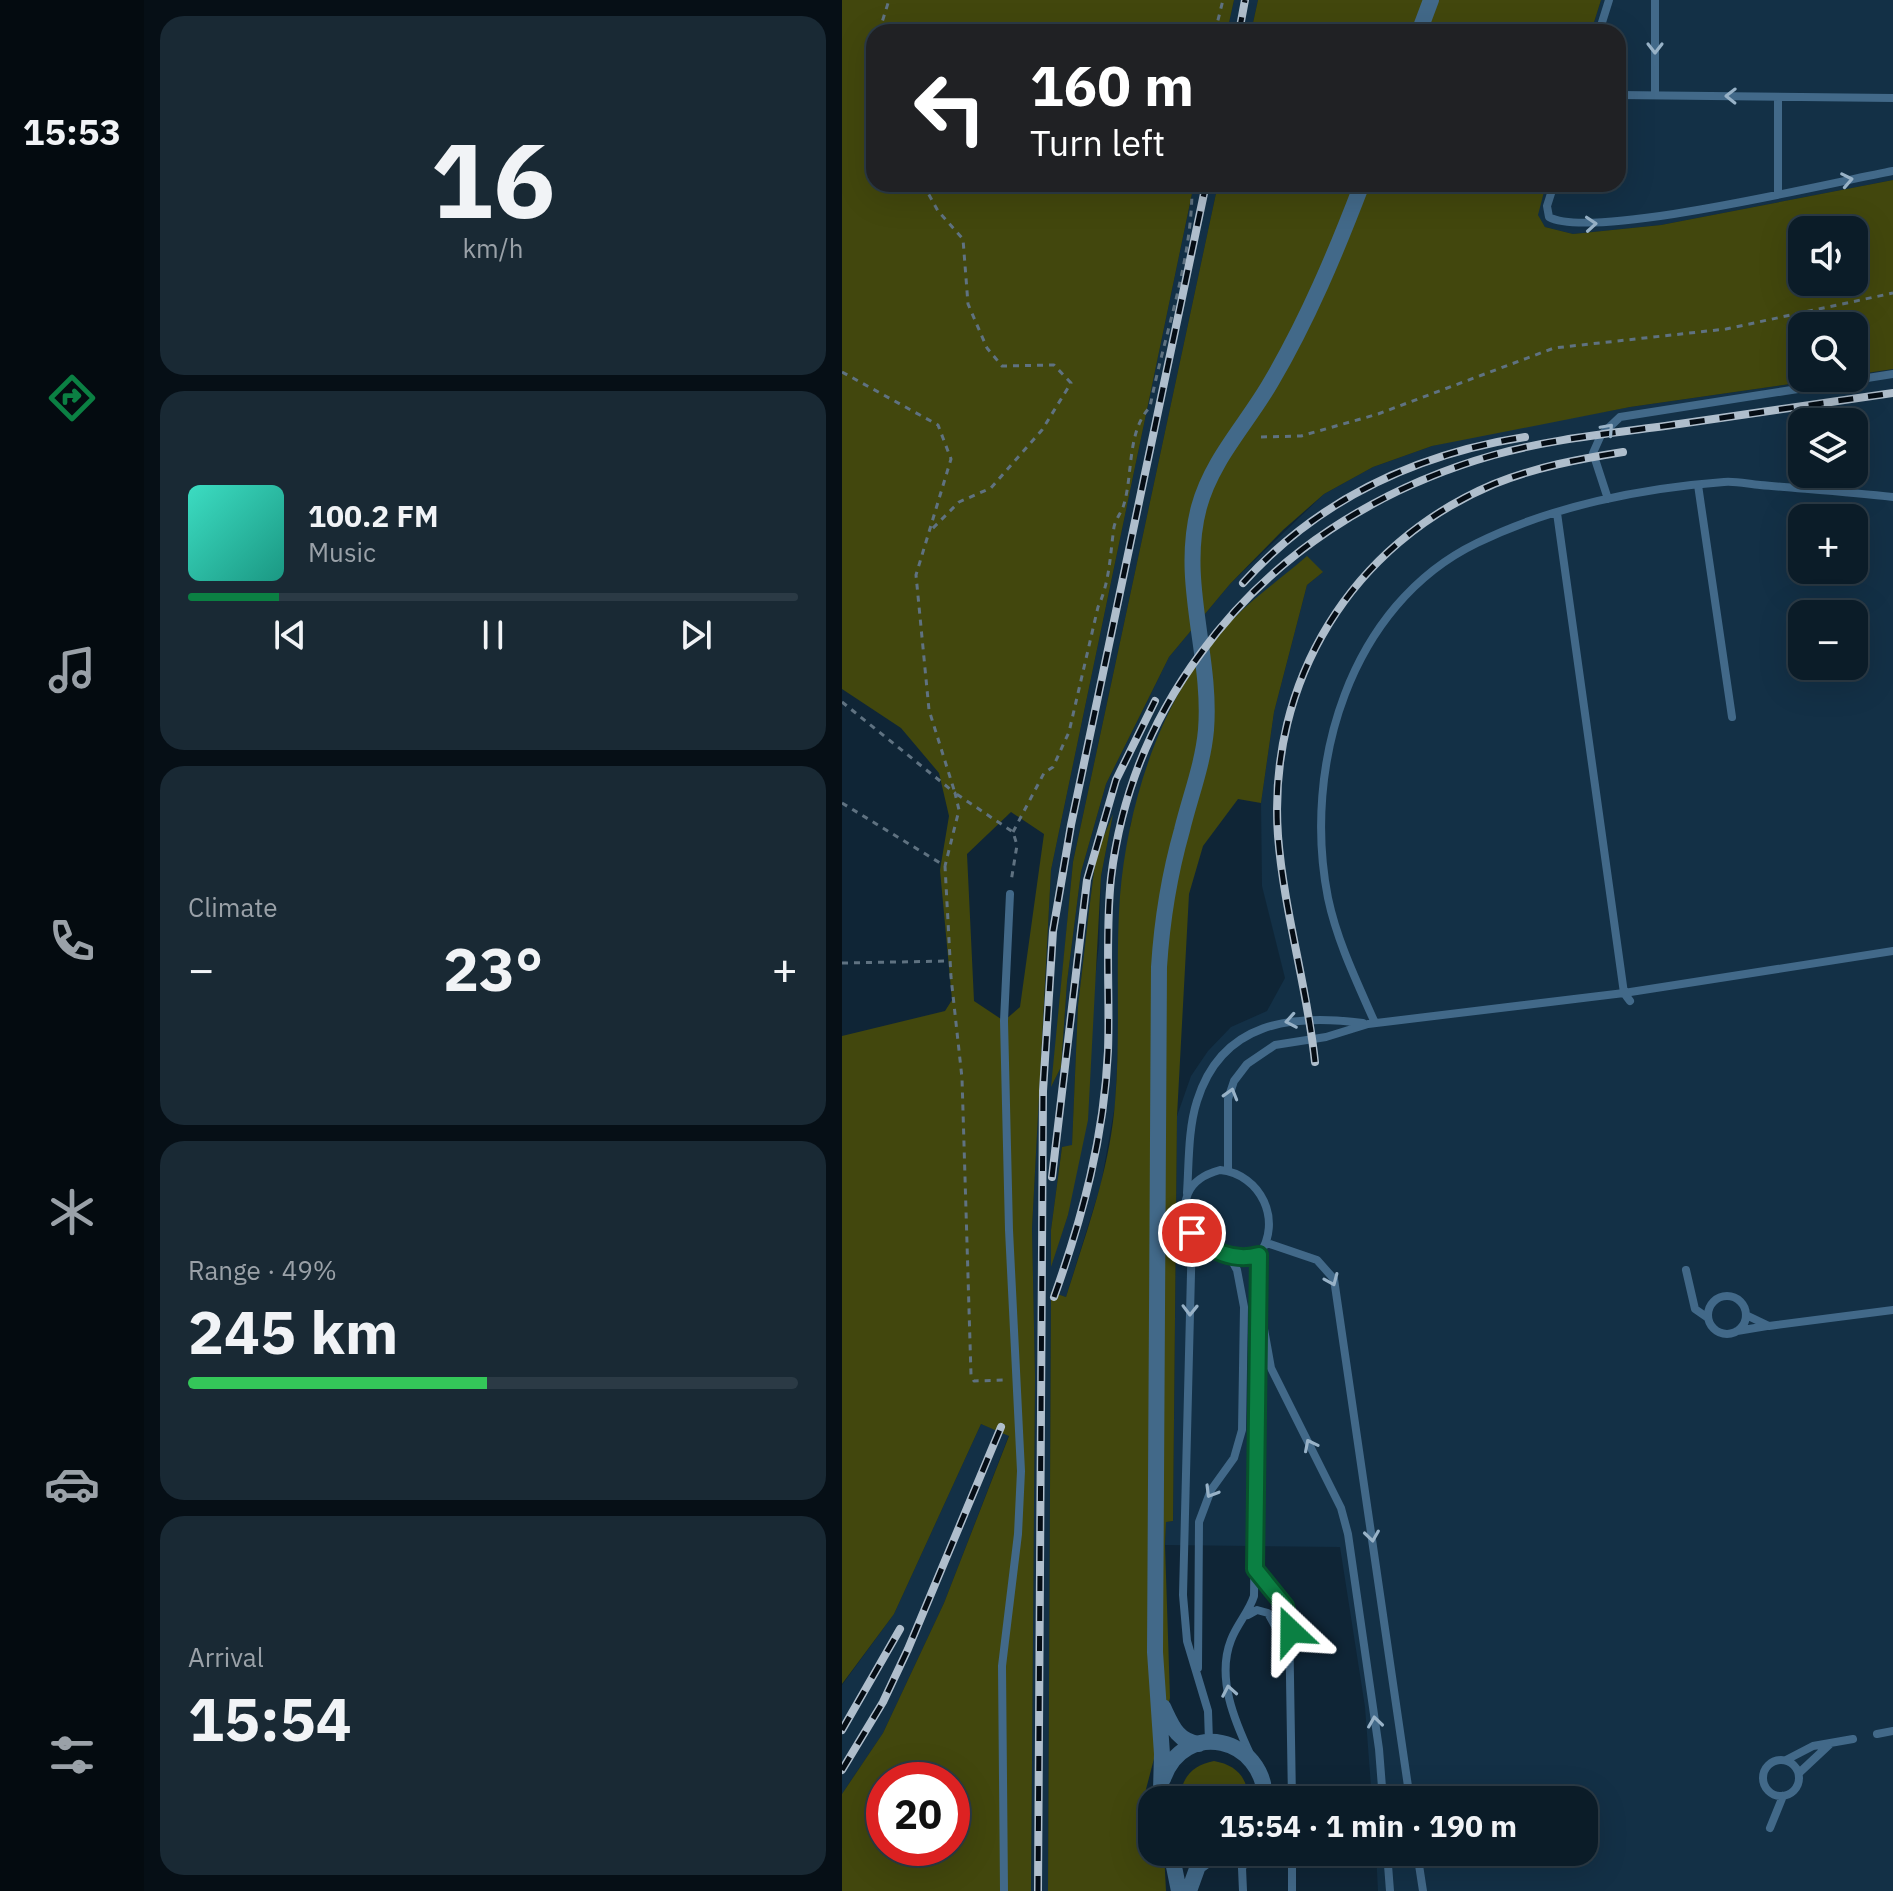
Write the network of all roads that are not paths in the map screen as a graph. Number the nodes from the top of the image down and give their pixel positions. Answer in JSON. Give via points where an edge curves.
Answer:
{"nodes":[{"id":1,"x":1431,"y":0,"type":"edge"},
{"id":2,"x":1609,"y":0,"type":"edge"},
{"id":3,"x":1655,"y":0,"type":"edge"},
{"id":4,"x":1422,"y":24,"type":"edge"},
{"id":5,"x":1602,"y":24,"type":"edge"},
{"id":6,"x":1626,"y":95,"type":"edge"},
{"id":7,"x":1655,"y":95,"type":"junction"},
{"id":8,"x":1778,"y":97,"type":"junction"},
{"id":9,"x":1893,"y":98,"type":"edge"},
{"id":10,"x":1893,"y":171,"type":"edge"},
{"id":11,"x":1359,"y":192,"type":"edge"},
{"id":12,"x":1551,"y":192,"type":"edge"},
{"id":13,"x":1778,"y":193,"type":"junction"},
{"id":14,"x":1893,"y":374,"type":"edge"},
{"id":15,"x":1698,"y":485,"type":"junction"},
{"id":16,"x":1893,"y":497,"type":"edge"},
{"id":17,"x":1608,"y":499,"type":"junction"},
{"id":18,"x":1557,"y":513,"type":"junction"},
{"id":19,"x":1732,"y":717,"type":"dead end"},
{"id":20,"x":1010,"y":894,"type":"road end"},
{"id":21,"x":1893,"y":951,"type":"edge"},
{"id":22,"x":1627,"y":997,"type":"junction"},
{"id":23,"x":1371,"y":1023,"type":"junction"},
{"id":24,"x":1228,"y":1171,"type":"junction"},
{"id":25,"x":1187,"y":1193,"type":"junction"},
{"id":26,"x":1192,"y":1233,"type":"junction"},
{"id":27,"x":1267,"y":1243,"type":"junction"},
{"id":28,"x":1259,"y":1255,"type":"junction"},
{"id":29,"x":1230,"y":1257,"type":"junction"},
{"id":30,"x":1686,"y":1270,"type":"dead end"},
{"id":31,"x":1261,"y":1301,"type":"junction"},
{"id":32,"x":1893,"y":1310,"type":"edge"},
{"id":33,"x":1746,"y":1315,"type":"junction"},
{"id":34,"x":1708,"y":1318,"type":"junction"},
{"id":35,"x":1769,"y":1326,"type":"junction"},
{"id":36,"x":1737,"y":1331,"type":"junction"},
{"id":37,"x":1255,"y":1569,"type":"junction"},
{"id":38,"x":1244,"y":1619,"type":"junction"},
{"id":39,"x":1291,"y":1660,"type":"junction"},
{"id":40,"x":1198,"y":1677,"type":"junction"},
{"id":41,"x":1158,"y":1699,"type":"junction"},
{"id":42,"x":1893,"y":1731,"type":"edge"},
{"id":43,"x":1877,"y":1734,"type":"dead end"},
{"id":44,"x":1853,"y":1739,"type":"dead end"},
{"id":45,"x":1204,"y":1743,"type":"junction"},
{"id":46,"x":1831,"y":1743,"type":"junction"},
{"id":47,"x":1786,"y":1760,"type":"junction"},
{"id":48,"x":1255,"y":1764,"type":"junction"},
{"id":49,"x":1799,"y":1773,"type":"junction"},
{"id":50,"x":1161,"y":1786,"type":"edge"},
{"id":51,"x":1164,"y":1786,"type":"edge"},
{"id":52,"x":1264,"y":1786,"type":"edge"},
{"id":53,"x":1292,"y":1786,"type":"edge"},
{"id":54,"x":1382,"y":1786,"type":"edge"},
{"id":55,"x":1408,"y":1786,"type":"edge"},
{"id":56,"x":1783,"y":1796,"type":"junction"},
{"id":57,"x":1770,"y":1828,"type":"dead end"},
{"id":58,"x":1174,"y":1866,"type":"edge"},
{"id":59,"x":1198,"y":1866,"type":"edge"},
{"id":60,"x":1243,"y":1866,"type":"edge"},
{"id":61,"x":1292,"y":1866,"type":"edge"},
{"id":62,"x":1388,"y":1866,"type":"edge"},
{"id":63,"x":1419,"y":1866,"type":"edge"},
{"id":64,"x":1004,"y":1891,"type":"edge"},
{"id":65,"x":1179,"y":1891,"type":"edge"},
{"id":66,"x":1189,"y":1891,"type":"edge"},
{"id":67,"x":1243,"y":1891,"type":"edge"},
{"id":68,"x":1292,"y":1891,"type":"edge"},
{"id":69,"x":1390,"y":1891,"type":"edge"},
{"id":70,"x":1423,"y":1891,"type":"edge"}],
"edges":[{"from":1,"to":4,"type":"street"},
{"from":2,"to":5,"type":"lane"},
{"from":3,"to":7,"type":"lane","one_way":true},
{"from":6,"to":7,"type":"lane"},
{"from":8,"to":7,"type":"lane","one_way":true},
{"from":8,"to":9,"type":"lane"},
{"from":8,"to":13,"type":"lane"},
{"from":13,"to":10,"type":"lane","one_way":true},
{"from":11,"to":41,"type":"street","via":[[1306,320],[1211,476],[1193,540],[1193,589],[1208,698],[1200,767],[1168,881],[1159,967]]},
{"from":12,"to":13,"type":"lane","one_way":true,"via":[[1549,217],[1562,224],[1650,218]]},
{"from":17,"to":14,"type":"lane","one_way":true,"via":[[1593,453],[1601,435],[1620,417]]},
{"from":15,"to":16,"type":"lane","via":[[1727,481]]},
{"from":15,"to":17,"type":"lane"},
{"from":15,"to":19,"type":"lane"},
{"from":17,"to":18,"type":"lane"},
{"from":18,"to":22,"type":"lane"},
{"from":18,"to":23,"type":"lane","via":[[1476,543],[1436,569],[1382,626],[1349,683],[1323,773],[1320,838],[1339,936]]},
{"from":20,"to":64,"type":"lane","via":[[1004,1021],[1020,1504],[1002,1666]]},
{"from":21,"to":22,"type":"lane"},
{"from":22,"to":23,"type":"lane"},
{"from":24,"to":23,"type":"lane","one_way":true,"via":[[1228,1099],[1247,1064],[1275,1045]]},
{"from":23,"to":25,"type":"lane","one_way":true,"via":[[1291,1020],[1254,1031],[1235,1044],[1196,1101]]},
{"from":24,"to":25,"type":"lane","via":[[1207,1174]]},
{"from":24,"to":27,"type":"lane","via":[[1246,1177],[1261,1194],[1268,1209]]},
{"from":25,"to":26,"type":"lane"},
{"from":26,"to":29,"type":"lane"},
{"from":26,"to":40,"type":"lane","one_way":true,"via":[[1183,1595],[1187,1641]]},
{"from":27,"to":28,"type":"lane"},
{"from":27,"to":55,"type":"lane","one_way":true,"via":[[1317,1260],[1334,1279]]},
{"from":28,"to":29,"type":"lane"},
{"from":28,"to":31,"type":"lane"},
{"from":29,"to":40,"type":"lane","one_way":true,"via":[[1244,1307],[1242,1430],[1234,1458],[1211,1490],[1199,1522]]},
{"from":30,"to":34,"type":"lane","via":[[1695,1309]]},
{"from":31,"to":37,"type":"lane","via":[[1255,1352]]},
{"from":54,"to":31,"type":"lane","one_way":true,"via":[[1348,1534],[1336,1496],[1271,1368]]},
{"from":32,"to":35,"type":"lane"},
{"from":33,"to":34,"type":"lane","via":[[1737,1298],[1724,1295],[1713,1301]]},
{"from":33,"to":35,"type":"lane"},
{"from":33,"to":36,"type":"lane"},
{"from":34,"to":36,"type":"lane","via":[[1718,1332]]},
{"from":35,"to":36,"type":"lane"},
{"from":37,"to":38,"type":"lane","via":[[1254,1596]]},
{"from":37,"to":39,"type":"lane","via":[[1289,1617]]},
{"from":38,"to":39,"type":"lane","via":[[1257,1610],[1268,1613]]},
{"from":48,"to":38,"type":"lane","one_way":true,"via":[[1227,1689],[1227,1651]]},
{"from":39,"to":53,"type":"lane"},
{"from":40,"to":45,"type":"lane","via":[[1208,1711]]},
{"from":41,"to":45,"type":"street","via":[[1176,1733],[1186,1742]]},
{"from":41,"to":50,"type":"street"},
{"from":42,"to":43,"type":"lane"},
{"from":44,"to":46,"type":"lane"},
{"from":45,"to":48,"type":"street","via":[[1230,1745]]},
{"from":45,"to":51,"type":"street","via":[[1173,1761]]},
{"from":46,"to":47,"type":"lane"},
{"from":46,"to":49,"type":"lane"},
{"from":47,"to":49,"type":"lane"},
{"from":47,"to":56,"type":"lane","via":[[1769,1763],[1762,1779],[1771,1794]]},
{"from":48,"to":52,"type":"street"},
{"from":49,"to":56,"type":"lane","via":[[1794,1791]]},
{"from":56,"to":57,"type":"lane"},
{"from":58,"to":65,"type":"street"},
{"from":59,"to":66,"type":"street"},
{"from":60,"to":67,"type":"lane"},
{"from":61,"to":68,"type":"lane"},
{"from":62,"to":69,"type":"lane"},
{"from":63,"to":70,"type":"lane"}]}
